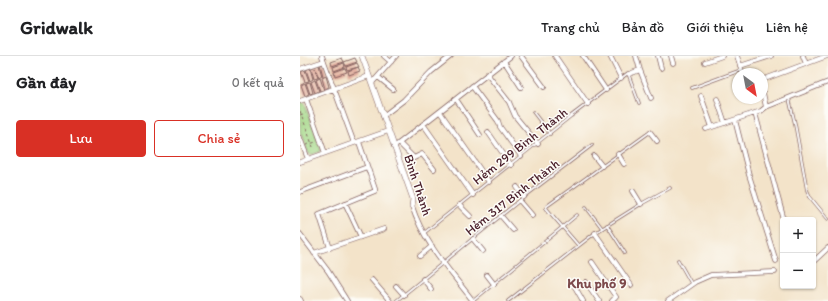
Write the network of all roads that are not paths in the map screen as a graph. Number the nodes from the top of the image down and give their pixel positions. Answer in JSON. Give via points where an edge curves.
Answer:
{"nodes":[{"id":1,"x":322,"y":56,"type":"edge"},
{"id":2,"x":362,"y":56,"type":"edge"},
{"id":3,"x":384,"y":56,"type":"edge"},
{"id":4,"x":396,"y":56,"type":"edge"},
{"id":5,"x":451,"y":56,"type":"edge"},
{"id":6,"x":511,"y":56,"type":"edge"},
{"id":7,"x":521,"y":56,"type":"edge"},
{"id":8,"x":555,"y":56,"type":"edge"},
{"id":9,"x":583,"y":56,"type":"edge"},
{"id":10,"x":610,"y":56,"type":"edge"},
{"id":11,"x":636,"y":56,"type":"edge"},
{"id":12,"x":658,"y":56,"type":"edge"},
{"id":13,"x":671,"y":56,"type":"edge"},
{"id":14,"x":722,"y":56,"type":"edge"},
{"id":15,"x":737,"y":56,"type":"edge"},
{"id":16,"x":771,"y":56,"type":"edge"},
{"id":17,"x":803,"y":56,"type":"edge"},
{"id":18,"x":828,"y":56,"type":"edge"},
{"id":19,"x":324,"y":61,"type":"junction"},
{"id":20,"x":391,"y":62,"type":"junction"},
{"id":21,"x":504,"y":62,"type":"junction"},
{"id":22,"x":705,"y":62,"type":"dead end"},
{"id":23,"x":673,"y":63,"type":"dead end"},
{"id":24,"x":806,"y":64,"type":"junction"},
{"id":25,"x":661,"y":68,"type":"dead end"},
{"id":26,"x":740,"y":68,"type":"edge"},
{"id":27,"x":745,"y":68,"type":"edge"},
{"id":28,"x":300,"y":69,"type":"edge"},
{"id":29,"x":640,"y":70,"type":"junction"},
{"id":30,"x":732,"y":73,"type":"edge"},
{"id":31,"x":487,"y":74,"type":"junction"},
{"id":32,"x":628,"y":74,"type":"junction"},
{"id":33,"x":369,"y":76,"type":"junction"},
{"id":34,"x":378,"y":76,"type":"junction"},
{"id":35,"x":621,"y":78,"type":"junction"},
{"id":36,"x":768,"y":78,"type":"edge"},
{"id":37,"x":828,"y":82,"type":"edge"},
{"id":38,"x":372,"y":83,"type":"junction"},
{"id":39,"x":472,"y":86,"type":"junction"},
{"id":40,"x":521,"y":87,"type":"dead end"},
{"id":41,"x":544,"y":87,"type":"dead end"},
{"id":42,"x":692,"y":88,"type":"dead end"},
{"id":43,"x":334,"y":89,"type":"junction"},
{"id":44,"x":394,"y":89,"type":"dead end"},
{"id":45,"x":606,"y":90,"type":"junction"},
{"id":46,"x":701,"y":96,"type":"dead end"},
{"id":47,"x":651,"y":98,"type":"dead end"},
{"id":48,"x":789,"y":98,"type":"junction"},
{"id":49,"x":306,"y":99,"type":"junction"},
{"id":50,"x":456,"y":99,"type":"junction"},
{"id":51,"x":716,"y":99,"type":"dead end"},
{"id":52,"x":300,"y":101,"type":"edge"},
{"id":53,"x":639,"y":103,"type":"dead end"},
{"id":54,"x":588,"y":104,"type":"junction"},
{"id":55,"x":766,"y":106,"type":"joint"},
{"id":56,"x":440,"y":112,"type":"junction"},
{"id":57,"x":533,"y":112,"type":"dead end"},
{"id":58,"x":755,"y":113,"type":"junction"},
{"id":59,"x":383,"y":116,"type":"junction"},
{"id":60,"x":735,"y":120,"type":"junction"},
{"id":61,"x":725,"y":123,"type":"junction"},
{"id":62,"x":423,"y":124,"type":"junction"},
{"id":63,"x":712,"y":127,"type":"junction"},
{"id":64,"x":706,"y":129,"type":"dead end"},
{"id":65,"x":388,"y":131,"type":"junction"},
{"id":66,"x":488,"y":132,"type":"dead end"},
{"id":67,"x":650,"y":132,"type":"joint"},
{"id":68,"x":550,"y":134,"type":"junction"},
{"id":69,"x":480,"y":135,"type":"dead end"},
{"id":70,"x":300,"y":138,"type":"edge"},
{"id":71,"x":657,"y":141,"type":"dead end"},
{"id":72,"x":356,"y":142,"type":"junction"},
{"id":73,"x":538,"y":144,"type":"junction"},
{"id":74,"x":396,"y":145,"type":"junction"},
{"id":75,"x":592,"y":145,"type":"dead end"},
{"id":76,"x":325,"y":153,"type":"junction"},
{"id":77,"x":618,"y":154,"type":"junction"},
{"id":78,"x":521,"y":156,"type":"junction"},
{"id":79,"x":594,"y":156,"type":"dead end"},
{"id":80,"x":308,"y":159,"type":"junction"},
{"id":81,"x":300,"y":162,"type":"edge"},
{"id":82,"x":624,"y":164,"type":"dead end"},
{"id":83,"x":511,"y":165,"type":"junction"},
{"id":84,"x":602,"y":166,"type":"junction"},
{"id":85,"x":367,"y":167,"type":"junction"},
{"id":86,"x":434,"y":169,"type":"dead end"},
{"id":87,"x":489,"y":182,"type":"junction"},
{"id":88,"x":517,"y":187,"type":"dead end"},
{"id":89,"x":670,"y":188,"type":"dead end"},
{"id":90,"x":633,"y":191,"type":"dead end"},
{"id":91,"x":300,"y":192,"type":"edge"},
{"id":92,"x":473,"y":194,"type":"junction"},
{"id":93,"x":524,"y":197,"type":"junction"},
{"id":94,"x":520,"y":201,"type":"junction"},
{"id":95,"x":345,"y":203,"type":"junction"},
{"id":96,"x":641,"y":204,"type":"junction"},
{"id":97,"x":459,"y":205,"type":"junction"},
{"id":98,"x":412,"y":206,"type":"joint"},
{"id":99,"x":586,"y":207,"type":"dead end"},
{"id":100,"x":532,"y":215,"type":"dead end"},
{"id":101,"x":577,"y":215,"type":"dead end"},
{"id":102,"x":470,"y":216,"type":"dead end"},
{"id":103,"x":501,"y":216,"type":"junction"},
{"id":104,"x":783,"y":217,"type":"edge"},
{"id":105,"x":828,"y":219,"type":"edge"},
{"id":106,"x":607,"y":225,"type":"junction"},
{"id":107,"x":562,"y":227,"type":"junction"},
{"id":108,"x":602,"y":228,"type":"junction"},
{"id":109,"x":384,"y":229,"type":"dead end"},
{"id":110,"x":513,"y":230,"type":"dead end"},
{"id":111,"x":424,"y":233,"type":"junction"},
{"id":112,"x":595,"y":233,"type":"junction"},
{"id":113,"x":300,"y":234,"type":"edge"},
{"id":114,"x":361,"y":237,"type":"junction"},
{"id":115,"x":474,"y":239,"type":"junction"},
{"id":116,"x":432,"y":246,"type":"junction"},
{"id":117,"x":578,"y":246,"type":"junction"},
{"id":118,"x":330,"y":248,"type":"junction"},
{"id":119,"x":828,"y":248,"type":"edge"},
{"id":120,"x":483,"y":251,"type":"dead end"},
{"id":121,"x":314,"y":253,"type":"junction"},
{"id":122,"x":625,"y":253,"type":"dead end"},
{"id":123,"x":420,"y":256,"type":"dead end"},
{"id":124,"x":816,"y":259,"type":"edge"},
{"id":125,"x":678,"y":260,"type":"dead end"},
{"id":126,"x":776,"y":261,"type":"dead end"},
{"id":127,"x":444,"y":262,"type":"junction"},
{"id":128,"x":592,"y":262,"type":"dead end"},
{"id":129,"x":775,"y":272,"type":"dead end"},
{"id":130,"x":487,"y":275,"type":"dead end"},
{"id":131,"x":423,"y":279,"type":"junction"},
{"id":132,"x":372,"y":280,"type":"dead end"},
{"id":133,"x":586,"y":282,"type":"dead end"},
{"id":134,"x":494,"y":284,"type":"junction"},
{"id":135,"x":692,"y":284,"type":"junction"},
{"id":136,"x":631,"y":285,"type":"dead end"},
{"id":137,"x":396,"y":286,"type":"dead end"},
{"id":138,"x":431,"y":288,"type":"dead end"},
{"id":139,"x":575,"y":288,"type":"dead end"},
{"id":140,"x":404,"y":295,"type":"junction"},
{"id":141,"x":670,"y":300,"type":"edge"},
{"id":142,"x":347,"y":301,"type":"edge"},
{"id":143,"x":390,"y":301,"type":"edge"},
{"id":144,"x":396,"y":301,"type":"edge"},
{"id":145,"x":473,"y":301,"type":"edge"},
{"id":146,"x":508,"y":301,"type":"edge"},
{"id":147,"x":583,"y":301,"type":"edge"},
{"id":148,"x":599,"y":301,"type":"edge"},
{"id":149,"x":612,"y":301,"type":"edge"}],
"edges":[{"from":1,"to":19,"type":"street"},
{"from":2,"to":33,"type":"street","name":"Bình Thành"},
{"from":3,"to":20,"type":"street"},
{"from":4,"to":20,"type":"street"},
{"from":5,"to":59,"type":"street"},
{"from":6,"to":21,"type":"street"},
{"from":7,"to":41,"type":"street"},
{"from":8,"to":54,"type":"street"},
{"from":9,"to":45,"type":"street"},
{"from":10,"to":35,"type":"street"},
{"from":11,"to":29,"type":"street"},
{"from":12,"to":25,"type":"street"},
{"from":13,"to":23,"type":"street"},
{"from":14,"to":22,"type":"street"},
{"from":15,"to":26,"type":"street"},
{"from":16,"to":27,"type":"street"},
{"from":17,"to":24,"type":"street"},
{"from":18,"to":24,"type":"street"},
{"from":19,"to":28,"type":"street"},
{"from":19,"to":43,"type":"street"},
{"from":20,"to":34,"type":"street"},
{"from":21,"to":31,"type":"street"},
{"from":21,"to":40,"type":"street"},
{"from":24,"to":36,"type":"street"},
{"from":29,"to":32,"type":"street"},
{"from":29,"to":47,"type":"street"},
{"from":30,"to":42,"type":"lane"},
{"from":31,"to":39,"type":"street"},
{"from":31,"to":73,"type":"street","via":[[509,102],[515,116]]},
{"from":32,"to":35,"type":"lane","name":"Hẻm 299 Bình Thành"},
{"from":32,"to":53,"type":"lane"},
{"from":33,"to":38,"type":"street","name":"Bình Thành"},
{"from":33,"to":43,"type":"street"},
{"from":34,"to":38,"type":"street"},
{"from":34,"to":44,"type":"street"},
{"from":35,"to":45,"type":"lane","name":"Hẻm 299 Bình Thành"},
{"from":37,"to":48,"type":"street"},
{"from":38,"to":59,"type":"street","name":"Bình Thành"},
{"from":39,"to":50,"type":"street"},
{"from":39,"to":78,"type":"street"},
{"from":43,"to":49,"type":"street"},
{"from":43,"to":72,"type":"street"},
{"from":45,"to":54,"type":"lane","name":"Hẻm 299 Bình Thành"},
{"from":46,"to":63,"type":"street"},
{"from":48,"to":55,"type":"street"},
{"from":48,"to":105,"type":"lane","via":[[807,190]]},
{"from":49,"to":52,"type":"street"},
{"from":49,"to":76,"type":"street"},
{"from":50,"to":56,"type":"street"},
{"from":50,"to":69,"type":"street"},
{"from":51,"to":61,"type":"street"},
{"from":54,"to":68,"type":"lane","name":"Hẻm 299 Bình Thành"},
{"from":55,"to":58,"type":"street"},
{"from":56,"to":62,"type":"street"},
{"from":56,"to":87,"type":"street"},
{"from":57,"to":68,"type":"lane"},
{"from":58,"to":60,"type":"street"},
{"from":58,"to":104,"type":"street"},
{"from":59,"to":65,"type":"street","name":"Bình Thành"},
{"from":60,"to":61,"type":"street"},
{"from":60,"to":126,"type":"street"},
{"from":61,"to":63,"type":"street"},
{"from":62,"to":74,"type":"street"},
{"from":62,"to":92,"type":"street"},
{"from":63,"to":64,"type":"street"},
{"from":65,"to":72,"type":"street"},
{"from":65,"to":74,"type":"street","name":"Bình Thành"},
{"from":66,"to":83,"type":"street"},
{"from":67,"to":71,"type":"street"},
{"from":67,"to":77,"type":"lane"},
{"from":68,"to":73,"type":"lane","name":"Hẻm 299 Bình Thành"},
{"from":70,"to":80,"type":"street"},
{"from":72,"to":76,"type":"street"},
{"from":72,"to":85,"type":"street"},
{"from":73,"to":78,"type":"lane","name":"Hẻm 299 Bình Thành"},
{"from":74,"to":86,"type":"street","via":[[414,158],[422,154]]},
{"from":74,"to":98,"type":"street","name":"Bình Thành","via":[[413,199]]},
{"from":75,"to":93,"type":"lane","name":"Hẻm 317 Bình Thành"},
{"from":76,"to":80,"type":"street"},
{"from":77,"to":82,"type":"street"},
{"from":77,"to":84,"type":"lane"},
{"from":78,"to":83,"type":"lane","name":"Hẻm 299 Bình Thành"},
{"from":79,"to":84,"type":"street"},
{"from":80,"to":81,"type":"street"},
{"from":83,"to":87,"type":"lane","name":"Hẻm 299 Bình Thành"},
{"from":84,"to":107,"type":"lane","via":[[547,206]]},
{"from":85,"to":91,"type":"street"},
{"from":85,"to":95,"type":"street","via":[[375,191]]},
{"from":87,"to":92,"type":"lane","name":"Hẻm 299 Bình Thành"},
{"from":88,"to":93,"type":"street"},
{"from":89,"to":96,"type":"lane"},
{"from":90,"to":96,"type":"street"},
{"from":92,"to":97,"type":"lane","name":"Hẻm 299 Bình Thành"},
{"from":93,"to":94,"type":"lane","name":"Hẻm 317 Bình Thành"},
{"from":94,"to":100,"type":"street"},
{"from":94,"to":103,"type":"lane","name":"Hẻm 317 Bình Thành"},
{"from":95,"to":114,"type":"street"},
{"from":95,"to":118,"type":"street","via":[[319,214]]},
{"from":96,"to":106,"type":"lane"},
{"from":97,"to":102,"type":"street"},
{"from":97,"to":111,"type":"lane","name":"Hẻm 299 Bình Thành"},
{"from":98,"to":111,"type":"street","name":"Bình Thành"},
{"from":99,"to":108,"type":"lane"},
{"from":101,"to":107,"type":"lane"},
{"from":103,"to":110,"type":"street"},
{"from":103,"to":115,"type":"lane","name":"Hẻm 317 Bình Thành"},
{"from":106,"to":108,"type":"lane"},
{"from":106,"to":122,"type":"lane"},
{"from":107,"to":117,"type":"lane"},
{"from":107,"to":134,"type":"lane"},
{"from":108,"to":112,"type":"lane"},
{"from":109,"to":114,"type":"street"},
{"from":111,"to":116,"type":"street","name":"Bình Thành"},
{"from":112,"to":117,"type":"lane"},
{"from":112,"to":136,"type":"street"},
{"from":113,"to":121,"type":"street"},
{"from":114,"to":118,"type":"street"},
{"from":115,"to":120,"type":"street"},
{"from":115,"to":127,"type":"lane","name":"Hẻm 317 Bình Thành"},
{"from":116,"to":123,"type":"street"},
{"from":116,"to":127,"type":"street","name":"Bình Thành"},
{"from":117,"to":146,"type":"lane"},
{"from":118,"to":121,"type":"street"},
{"from":119,"to":124,"type":"street"},
{"from":121,"to":142,"type":"street"},
{"from":125,"to":135,"type":"lane"},
{"from":127,"to":131,"type":"lane","name":"Hẻm 317 Bình Thành"},
{"from":127,"to":145,"type":"street","name":"Bình Thành"},
{"from":128,"to":149,"type":"street","via":[[616,297]]},
{"from":129,"to":135,"type":"street","via":[[711,274]]},
{"from":130,"to":134,"type":"street"},
{"from":131,"to":138,"type":"street"},
{"from":131,"to":140,"type":"lane","name":"Hẻm 317 Bình Thành"},
{"from":132,"to":143,"type":"street"},
{"from":133,"to":148,"type":"street"},
{"from":134,"to":145,"type":"lane"},
{"from":135,"to":141,"type":"street"},
{"from":137,"to":140,"type":"street"},
{"from":139,"to":147,"type":"street"},
{"from":140,"to":144,"type":"lane","name":"Hẻm 317 Bình Thành"}]}
